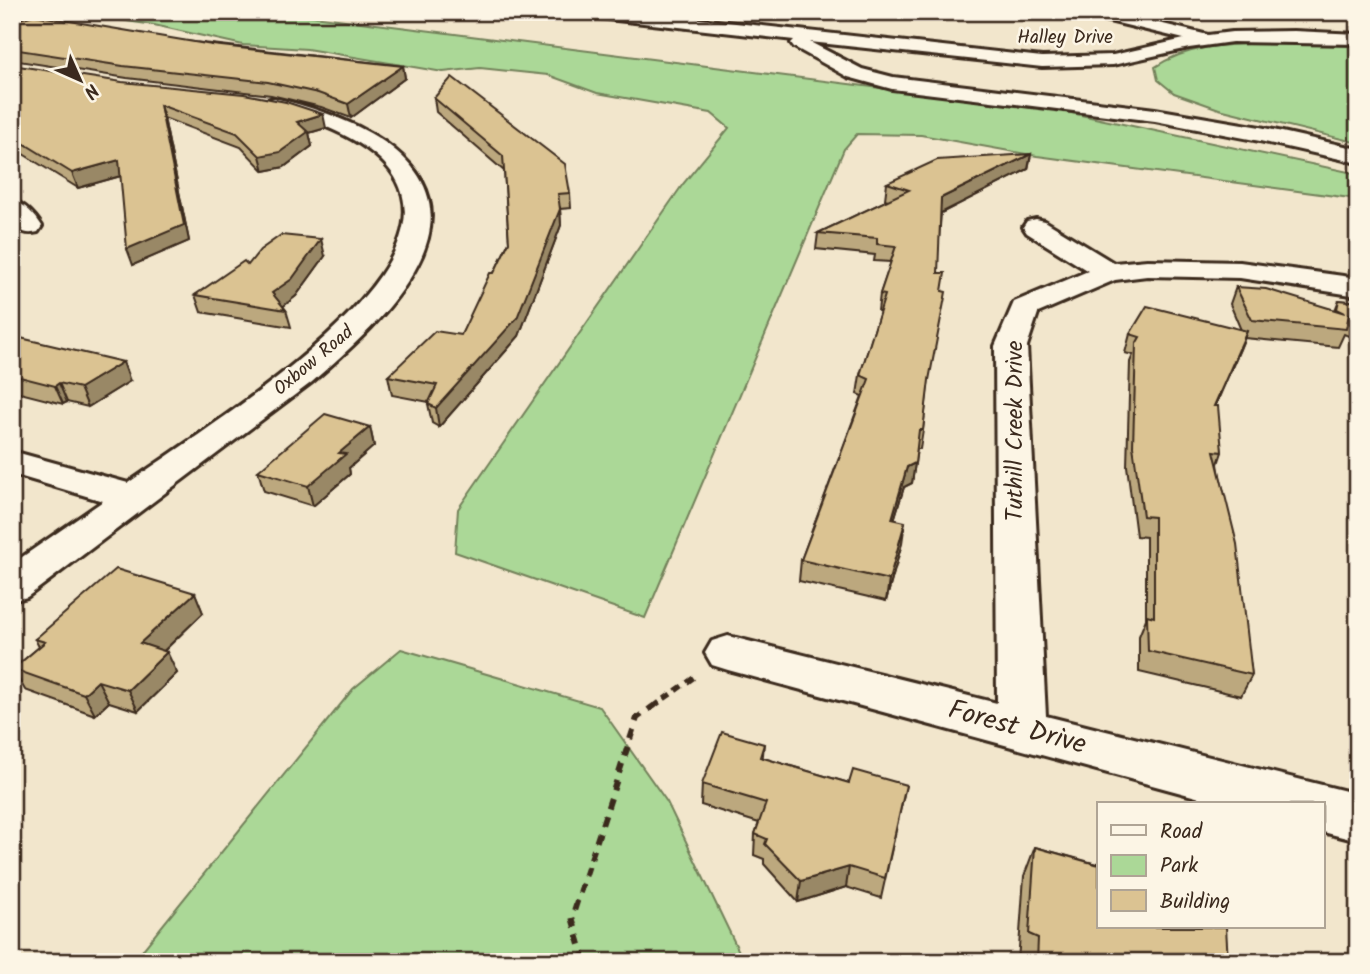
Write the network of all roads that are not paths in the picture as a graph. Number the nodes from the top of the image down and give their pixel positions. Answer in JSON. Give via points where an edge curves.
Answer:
{"nodes":[{"id":1,"x":590,"y":12,"type":"edge"},
{"id":2,"x":1090,"y":12,"type":"edge"},
{"id":3,"x":786,"y":35,"type":"junction"},
{"id":4,"x":1358,"y":39,"type":"edge"},
{"id":5,"x":1204,"y":40,"type":"junction"},
{"id":6,"x":253,"y":100,"type":"edge"},
{"id":7,"x":1358,"y":156,"type":"edge"},
{"id":8,"x":1036,"y":227,"type":"dead end"},
{"id":9,"x":1109,"y":272,"type":"junction"},
{"id":10,"x":1358,"y":287,"type":"edge"},
{"id":11,"x":12,"y":463,"type":"edge"},
{"id":12,"x":134,"y":497,"type":"junction"},
{"id":13,"x":12,"y":586,"type":"edge"},
{"id":14,"x":728,"y":653,"type":"road end"},
{"id":15,"x":1023,"y":729,"type":"junction"},
{"id":16,"x":1298,"y":802,"type":"edge"},
{"id":17,"x":1324,"y":809,"type":"edge"},
{"id":18,"x":1358,"y":818,"type":"edge"}],
"edges":[{"from":1,"to":3,"type":"street","name":"Halley Drive"},
{"from":2,"to":5,"type":"street","name":"Halley Drive"},
{"from":3,"to":5,"type":"street","name":"Halley Drive","via":[[988,58],[1067,62],[1132,58]]},
{"from":3,"to":7,"type":"street","via":[[855,73],[892,83],[1155,115]]},
{"from":4,"to":5,"type":"street","name":"Halley Drive","via":[[1270,36]]},
{"from":6,"to":12,"type":"street","name":"Oxbow Road","via":[[340,123],[372,141],[414,189],[418,212],[415,241],[405,267],[344,341]]},
{"from":8,"to":9,"type":"street"},
{"from":9,"to":10,"type":"street","name":"Tuthill Creek Drive","via":[[1240,270]]},
{"from":9,"to":15,"type":"street","name":"Tuthill Creek Drive","via":[[1025,308],[1012,341]]},
{"from":11,"to":12,"type":"street"},
{"from":12,"to":13,"type":"street","name":"Oxbow Road"},
{"from":14,"to":15,"type":"street","name":"Forest Drive"},
{"from":15,"to":16,"type":"street","name":"Forest Drive"},
{"from":17,"to":18,"type":"street"}]}
